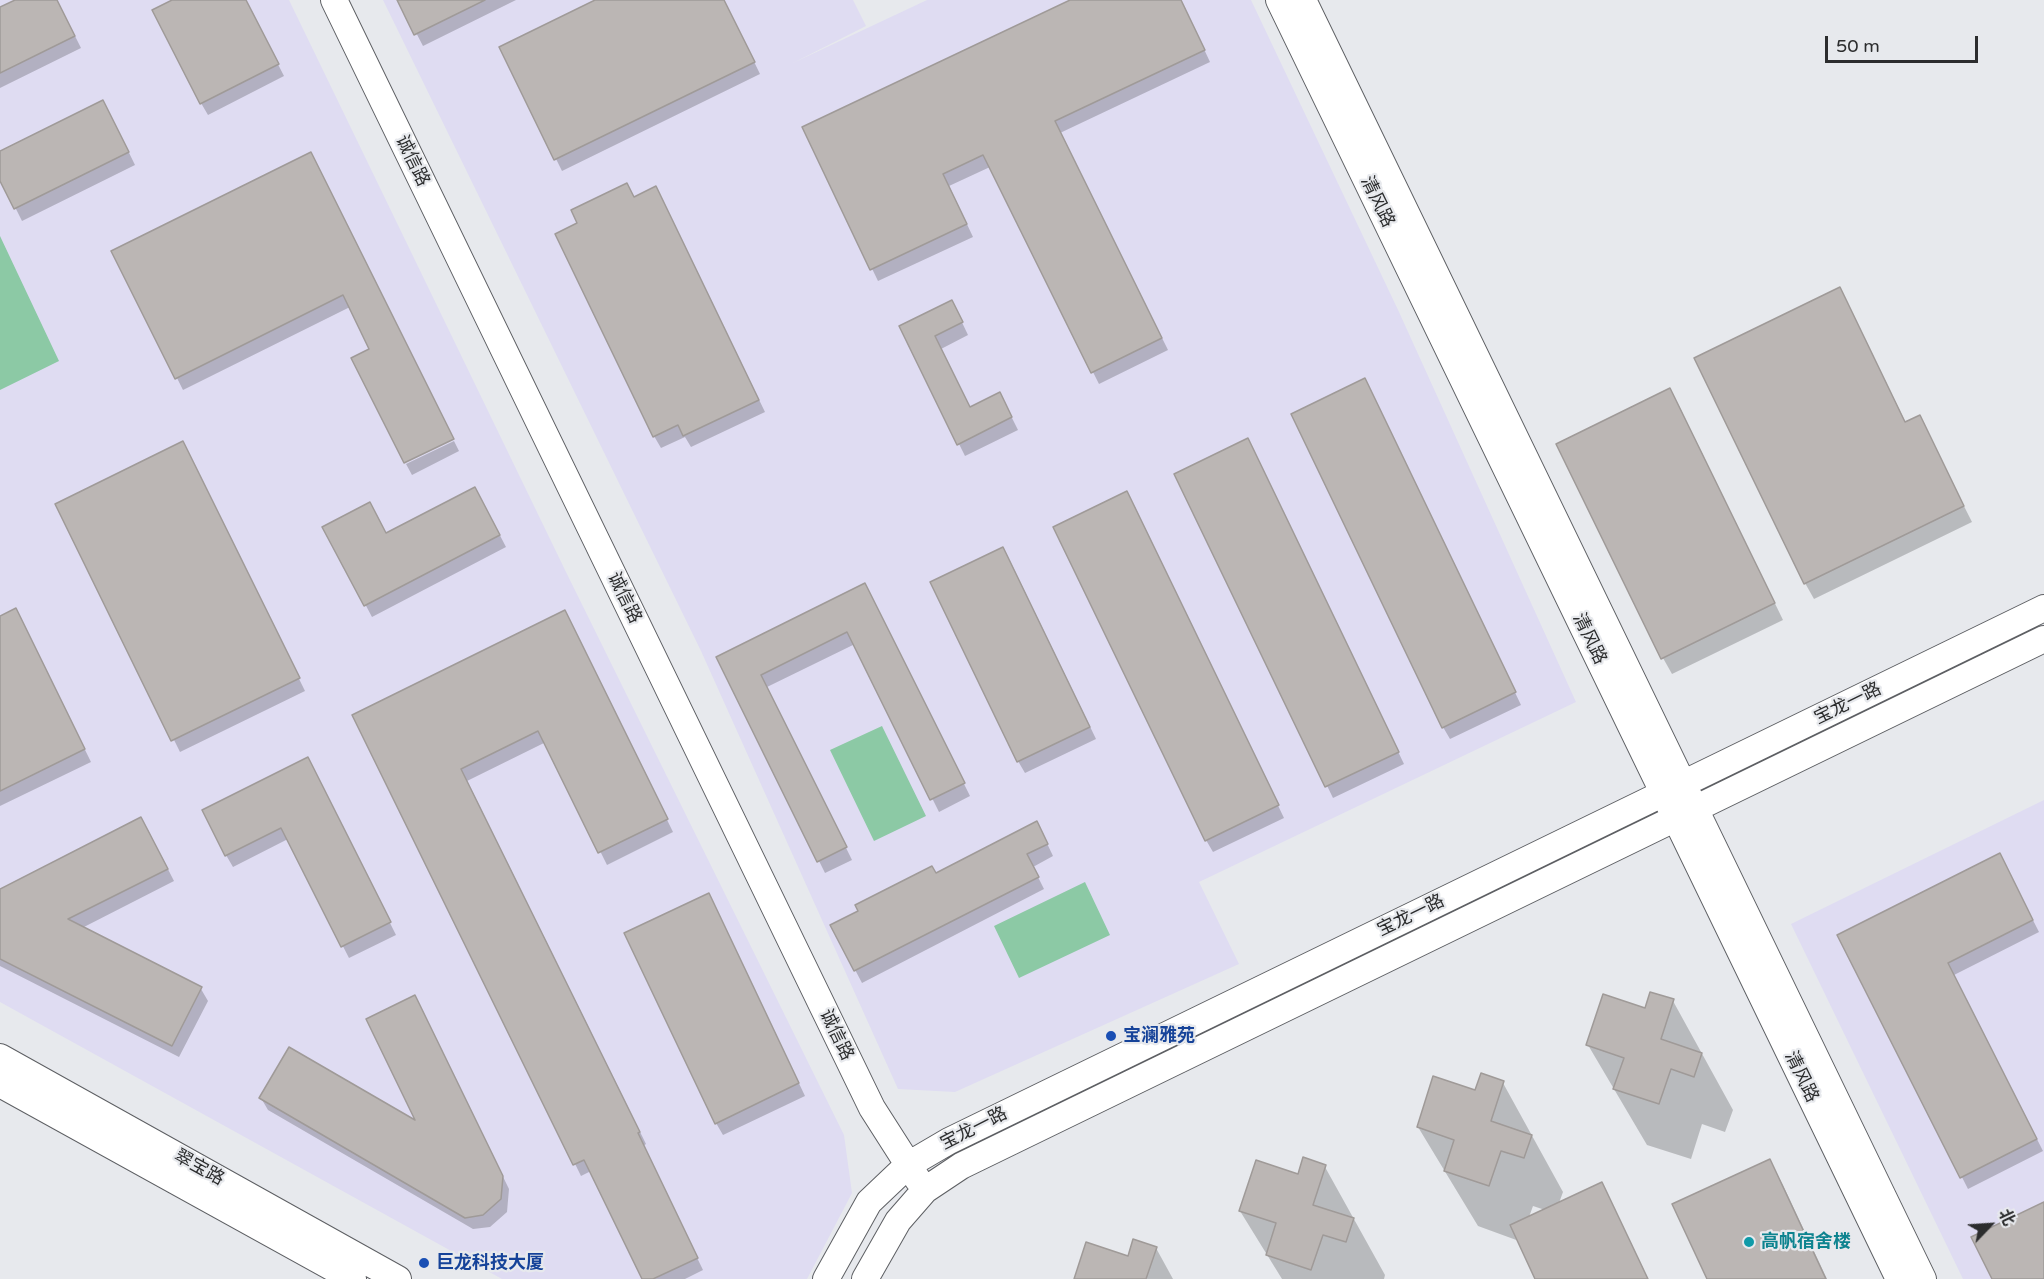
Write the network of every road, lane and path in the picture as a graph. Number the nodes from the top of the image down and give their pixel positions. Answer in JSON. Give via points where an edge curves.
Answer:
{"nodes":[{"id":1,"x":334,"y":0,"type":"edge"},
{"id":2,"x":1279,"y":0,"type":"edge"},
{"id":3,"x":1303,"y":0,"type":"edge"},
{"id":4,"x":2044,"y":608,"type":"edge"},
{"id":5,"x":2044,"y":639,"type":"edge"},
{"id":6,"x":1673,"y":789,"type":"junction"},
{"id":7,"x":1685,"y":812,"type":"junction"},
{"id":8,"x":0,"y":1057,"type":"edge"},
{"id":9,"x":0,"y":1084,"type":"edge"},
{"id":10,"x":908,"y":1165,"type":"junction"},
{"id":11,"x":925,"y":1190,"type":"junction"},
{"id":12,"x":353,"y":1279,"type":"edge"},
{"id":13,"x":398,"y":1279,"type":"edge"},
{"id":14,"x":826,"y":1279,"type":"edge"},
{"id":15,"x":865,"y":1279,"type":"edge"},
{"id":16,"x":1899,"y":1279,"type":"edge"},
{"id":17,"x":1923,"y":1279,"type":"edge"}],
"edges":[{"from":1,"to":10,"type":"street","name":"诚信路","via":[[872,1108]]},
{"from":2,"to":6,"type":"street","name":"清风路"},
{"from":3,"to":6,"type":"street","name":"清风路"},
{"from":4,"to":6,"type":"street","name":"宝龙一路"},
{"from":5,"to":7,"type":"street","name":"宝龙一路"},
{"from":6,"to":7,"type":"street","name":"清风路"},
{"from":6,"to":10,"type":"street","name":"宝龙一路","via":[[971,1129]]},
{"from":7,"to":11,"type":"street","name":"宝龙一路","via":[[984,1154]]},
{"from":7,"to":16,"type":"street","name":"清风路"},
{"from":7,"to":17,"type":"street","name":"清风路"},
{"from":8,"to":13,"type":"street","name":"翠宝路"},
{"from":9,"to":12,"type":"street","name":"翠宝路"},
{"from":10,"to":11,"type":"street","name":"诚信路"},
{"from":10,"to":14,"type":"street","name":"宝龙一路","via":[[869,1202]]},
{"from":11,"to":15,"type":"street","name":"宝龙一路","via":[[898,1221]]}]}
